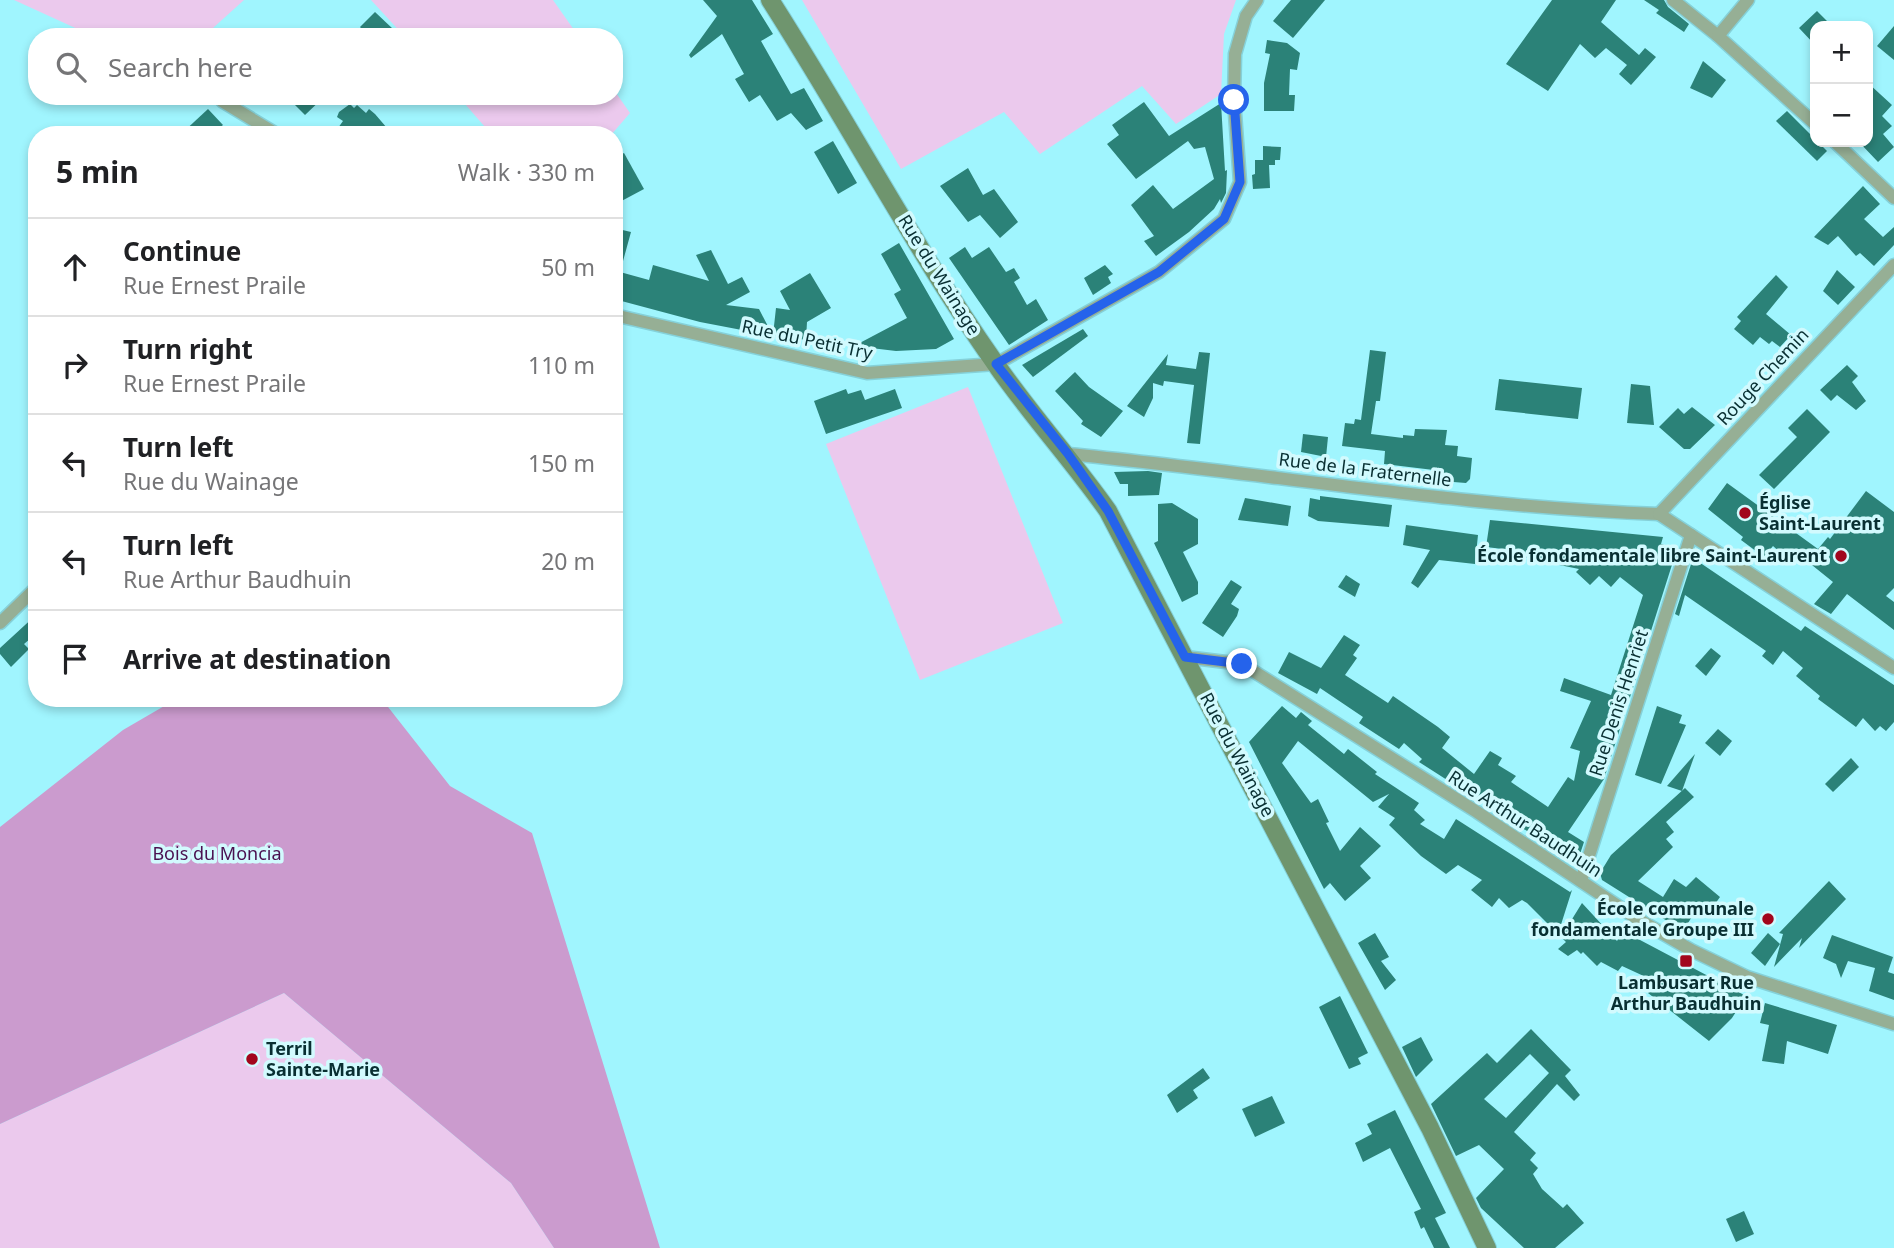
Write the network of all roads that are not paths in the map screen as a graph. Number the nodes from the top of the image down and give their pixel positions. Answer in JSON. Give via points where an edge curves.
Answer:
{"nodes":[{"id":1,"x":770,"y":0,"type":"edge"},
{"id":2,"x":1257,"y":0,"type":"edge"},
{"id":3,"x":1673,"y":0,"type":"edge"},
{"id":4,"x":1748,"y":0,"type":"edge"},
{"id":5,"x":1718,"y":36,"type":"junction"},
{"id":6,"x":229,"y":105,"type":"edge"},
{"id":7,"x":1810,"y":119,"type":"edge"},
{"id":8,"x":263,"y":126,"type":"edge"},
{"id":9,"x":1840,"y":147,"type":"edge"},
{"id":10,"x":1894,"y":198,"type":"edge"},
{"id":11,"x":1894,"y":265,"type":"edge"},
{"id":12,"x":623,"y":317,"type":"edge"},
{"id":13,"x":996,"y":364,"type":"junction"},
{"id":14,"x":1068,"y":454,"type":"junction"},
{"id":15,"x":1659,"y":514,"type":"junction"},
{"id":16,"x":1691,"y":535,"type":"junction"},
{"id":17,"x":28,"y":596,"type":"edge"},
{"id":18,"x":0,"y":623,"type":"edge"},
{"id":19,"x":1185,"y":657,"type":"junction"},
{"id":20,"x":1894,"y":668,"type":"edge"},
{"id":21,"x":1581,"y":881,"type":"junction"},
{"id":22,"x":1894,"y":1024,"type":"edge"},
{"id":23,"x":1488,"y":1248,"type":"edge"}],
"edges":[{"from":1,"to":13,"type":"main road","name":"Rue du Wainage"},
{"from":2,"to":13,"type":"street","via":[[1246,16],[1235,54],[1240,182],[1224,219],[1159,272]]},
{"from":3,"to":5,"type":"street"},
{"from":4,"to":5,"type":"street"},
{"from":5,"to":7,"type":"street"},
{"from":6,"to":8,"type":"street"},
{"from":9,"to":10,"type":"street"},
{"from":11,"to":15,"type":"street","name":"Rouge Chemin"},
{"from":12,"to":13,"type":"street","name":"Rue du Petit Try","via":[[867,373]]},
{"from":13,"to":14,"type":"main road","name":"Rue du Wainage"},
{"from":14,"to":15,"type":"street","name":"Rue de la Fraternelle","via":[[1221,468],[1381,492]]},
{"from":14,"to":19,"type":"main road","name":"Rue du Wainage","via":[[1108,511]]},
{"from":15,"to":16,"type":"street"},
{"from":16,"to":20,"type":"street"},
{"from":16,"to":21,"type":"street","name":"Rue Denis Henriet"},
{"from":17,"to":18,"type":"street"},
{"from":19,"to":21,"type":"street","name":"Rue Arthur Baudhuin","via":[[1242,664]]},
{"from":19,"to":23,"type":"main road","name":"Rue du Wainage"},
{"from":21,"to":22,"type":"street","name":"Rue Arthur Baudhuin","via":[[1721,966]]}]}
